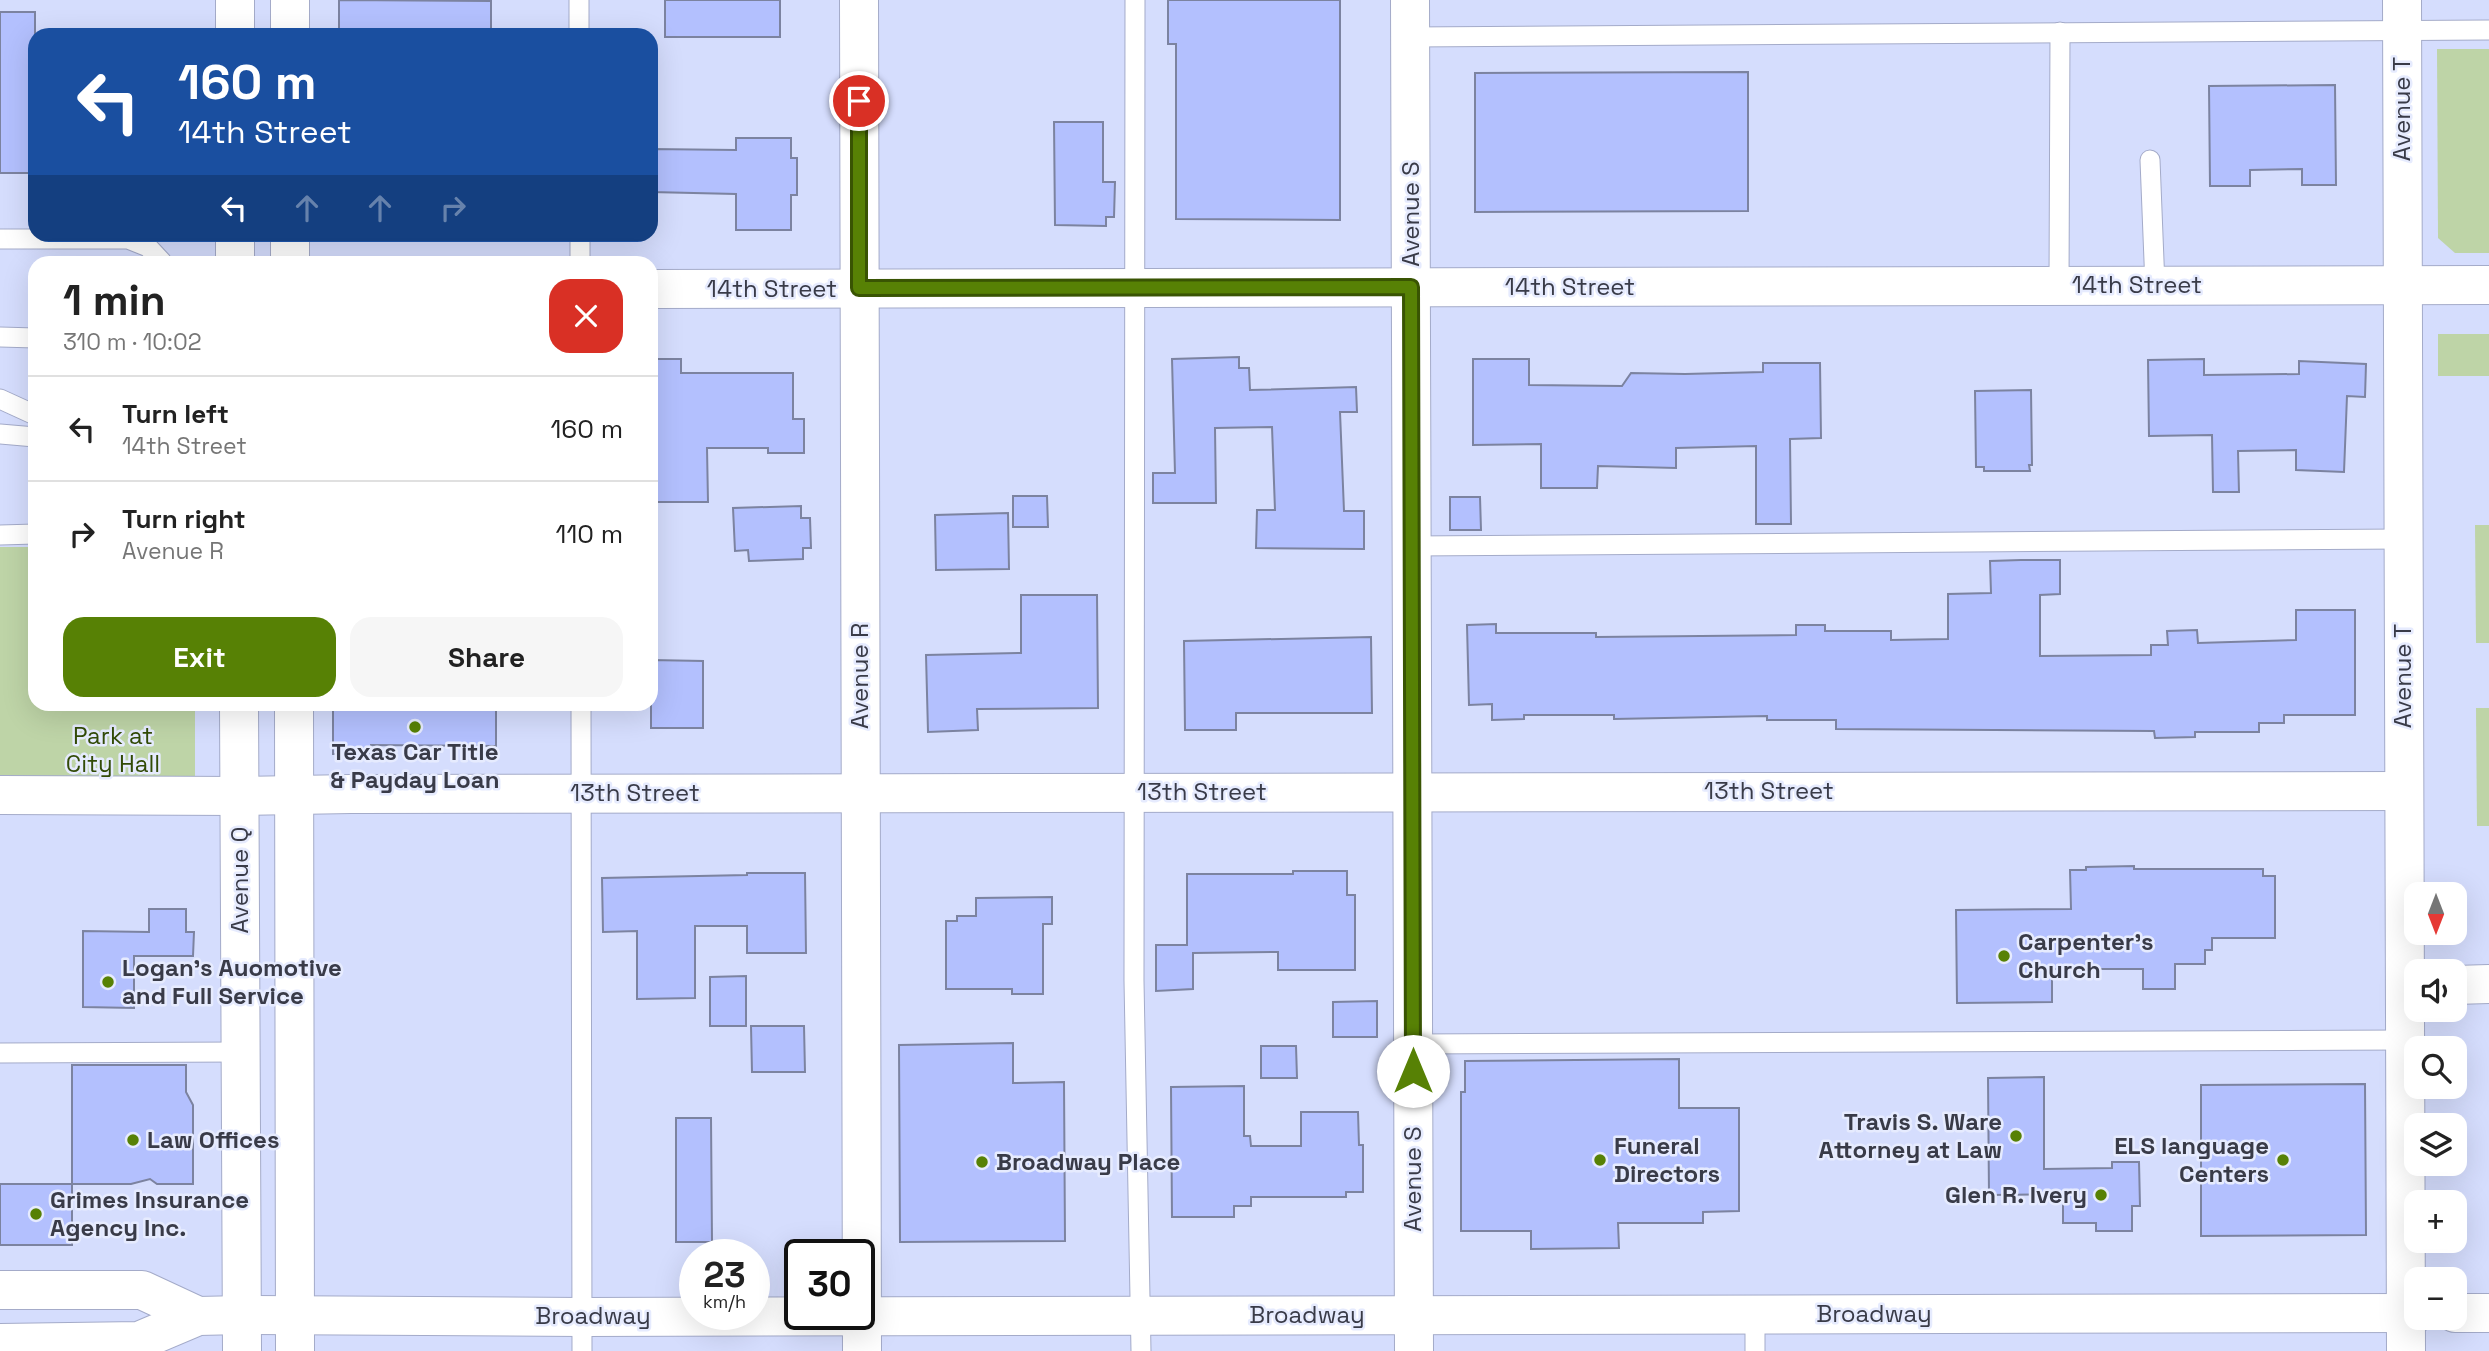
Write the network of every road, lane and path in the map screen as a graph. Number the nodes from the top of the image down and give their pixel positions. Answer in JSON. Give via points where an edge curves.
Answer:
{"nodes":[{"id":1,"x":235,"y":0,"type":"edge"},
{"id":2,"x":290,"y":0,"type":"edge"},
{"id":3,"x":579,"y":0,"type":"edge"},
{"id":4,"x":859,"y":0,"type":"edge"},
{"id":5,"x":1136,"y":0,"type":"edge"},
{"id":6,"x":2402,"y":15,"type":"edge"},
{"id":7,"x":1410,"y":18,"type":"edge"},
{"id":8,"x":235,"y":28,"type":"edge"},
{"id":9,"x":290,"y":28,"type":"edge"},
{"id":10,"x":579,"y":28,"type":"edge"},
{"id":11,"x":2489,"y":30,"type":"edge"},
{"id":12,"x":2060,"y":32,"type":"junction"},
{"id":13,"x":2150,"y":160,"type":"dead end"},
{"id":14,"x":0,"y":239,"type":"edge"},
{"id":15,"x":28,"y":239,"type":"edge"},
{"id":16,"x":136,"y":242,"type":"edge"},
{"id":17,"x":156,"y":256,"type":"edge"},
{"id":18,"x":2059,"y":285,"type":"junction"},
{"id":19,"x":2402,"y":285,"type":"junction"},
{"id":20,"x":2489,"y":285,"type":"edge"},
{"id":21,"x":2155,"y":286,"type":"junction"},
{"id":22,"x":1411,"y":287,"type":"junction"},
{"id":23,"x":859,"y":288,"type":"junction"},
{"id":24,"x":1136,"y":288,"type":"junction"},
{"id":25,"x":658,"y":289,"type":"edge"},
{"id":26,"x":0,"y":337,"type":"edge"},
{"id":27,"x":28,"y":338,"type":"edge"},
{"id":28,"x":0,"y":399,"type":"edge"},
{"id":29,"x":28,"y":412,"type":"edge"},
{"id":30,"x":0,"y":434,"type":"edge"},
{"id":31,"x":28,"y":436,"type":"edge"},
{"id":32,"x":28,"y":534,"type":"edge"},
{"id":33,"x":0,"y":535,"type":"edge"},
{"id":34,"x":2403,"y":539,"type":"junction"},
{"id":35,"x":1412,"y":546,"type":"junction"},
{"id":36,"x":239,"y":711,"type":"edge"},
{"id":37,"x":294,"y":711,"type":"edge"},
{"id":38,"x":581,"y":711,"type":"edge"},
{"id":39,"x":2404,"y":791,"type":"junction"},
{"id":40,"x":1134,"y":792,"type":"junction"},
{"id":41,"x":1412,"y":792,"type":"junction"},
{"id":42,"x":860,"y":793,"type":"junction"},
{"id":43,"x":0,"y":794,"type":"edge"},
{"id":44,"x":581,"y":794,"type":"junction"},
{"id":45,"x":295,"y":795,"type":"junction"},
{"id":46,"x":240,"y":796,"type":"junction"},
{"id":47,"x":2410,"y":959,"type":"edge"},
{"id":48,"x":2489,"y":984,"type":"edge"},
{"id":49,"x":2467,"y":985,"type":"edge"},
{"id":50,"x":2404,"y":1040,"type":"edge"},
{"id":51,"x":1413,"y":1044,"type":"junction"},
{"id":52,"x":242,"y":1052,"type":"junction"},
{"id":53,"x":0,"y":1053,"type":"edge"},
{"id":54,"x":2406,"y":1099,"type":"edge"},
{"id":55,"x":2410,"y":1267,"type":"edge"},
{"id":56,"x":0,"y":1290,"type":"edge"},
{"id":57,"x":2404,"y":1313,"type":"edge"},
{"id":58,"x":2467,"y":1313,"type":"edge"},
{"id":59,"x":2489,"y":1313,"type":"edge"},
{"id":60,"x":198,"y":1316,"type":"junction"},
{"id":61,"x":2409,"y":1330,"type":"edge"},
{"id":62,"x":242,"y":1333,"type":"edge"},
{"id":63,"x":295,"y":1333,"type":"edge"},
{"id":64,"x":1141,"y":1333,"type":"edge"},
{"id":65,"x":1414,"y":1333,"type":"edge"},
{"id":66,"x":1755,"y":1333,"type":"edge"},
{"id":67,"x":582,"y":1334,"type":"edge"},
{"id":68,"x":862,"y":1334,"type":"edge"},
{"id":69,"x":0,"y":1343,"type":"edge"},
{"id":70,"x":2406,"y":1351,"type":"edge"}],
"edges":[{"from":1,"to":8,"type":"main road"},
{"from":2,"to":9,"type":"main road"},
{"from":3,"to":10,"type":"lane"},
{"from":4,"to":23,"type":"main road","name":"Avenue R"},
{"from":5,"to":24,"type":"lane"},
{"from":6,"to":11,"type":"lane"},
{"from":6,"to":12,"type":"lane"},
{"from":6,"to":19,"type":"main road","name":"Avenue T"},
{"from":7,"to":12,"type":"lane"},
{"from":7,"to":22,"type":"main road","name":"Avenue S"},
{"from":12,"to":18,"type":"lane"},
{"from":13,"to":21,"type":"lane"},
{"from":14,"to":15,"type":"lane"},
{"from":16,"to":17,"type":"lane"},
{"from":18,"to":21,"type":"main road","name":"14th Street"},
{"from":18,"to":22,"type":"main road","name":"14th Street"},
{"from":19,"to":20,"type":"main road","name":"14th Street"},
{"from":19,"to":21,"type":"main road","name":"14th Street"},
{"from":19,"to":34,"type":"main road","name":"Avenue T"},
{"from":22,"to":24,"type":"main road","name":"14th Street"},
{"from":22,"to":35,"type":"main road","name":"Avenue S"},
{"from":23,"to":24,"type":"main road","name":"14th Street"},
{"from":23,"to":25,"type":"main road","name":"14th Street"},
{"from":23,"to":42,"type":"main road","name":"Avenue R"},
{"from":24,"to":40,"type":"lane"},
{"from":26,"to":27,"type":"lane"},
{"from":28,"to":29,"type":"lane"},
{"from":30,"to":31,"type":"lane"},
{"from":32,"to":33,"type":"lane"},
{"from":34,"to":35,"type":"lane"},
{"from":34,"to":39,"type":"main road","name":"Avenue T"},
{"from":35,"to":41,"type":"main road","name":"Avenue S"},
{"from":36,"to":46,"type":"main road","name":"Avenue Q"},
{"from":37,"to":45,"type":"main road"},
{"from":38,"to":44,"type":"lane"},
{"from":39,"to":41,"type":"main road","name":"13th Street"},
{"from":39,"to":47,"type":"main road","name":"Avenue T"},
{"from":40,"to":41,"type":"main road","name":"13th Street"},
{"from":40,"to":42,"type":"main road","name":"13th Street"},
{"from":40,"to":64,"type":"lane"},
{"from":41,"to":51,"type":"main road","name":"Avenue S"},
{"from":42,"to":44,"type":"main road","name":"13th Street"},
{"from":42,"to":68,"type":"main road","name":"Avenue R"},
{"from":43,"to":46,"type":"main road","name":"13th Street"},
{"from":44,"to":45,"type":"main road","name":"13th Street"},
{"from":44,"to":67,"type":"lane"},
{"from":45,"to":46,"type":"main road","name":"13th Street"},
{"from":45,"to":63,"type":"main road"},
{"from":46,"to":52,"type":"main road","name":"Avenue Q"},
{"from":48,"to":49,"type":"main road"},
{"from":50,"to":51,"type":"lane"},
{"from":51,"to":65,"type":"main road","name":"Avenue S"},
{"from":52,"to":53,"type":"lane"},
{"from":52,"to":62,"type":"main road","name":"Avenue Q"},
{"from":54,"to":55,"type":"main road","name":"Avenue T"},
{"from":56,"to":60,"type":"main road","name":"Broadway","via":[[142,1290]]},
{"from":57,"to":66,"type":"main road","name":"Broadway"},
{"from":58,"to":59,"type":"main road"},
{"from":60,"to":62,"type":"main road","name":"Broadway"},
{"from":60,"to":69,"type":"main road","name":"Broadway","via":[[139,1341]]},
{"from":61,"to":70,"type":"main road","name":"Avenue T"},
{"from":62,"to":63,"type":"main road","name":"Broadway"},
{"from":63,"to":67,"type":"main road","name":"Broadway"},
{"from":64,"to":65,"type":"main road","name":"Broadway"},
{"from":64,"to":68,"type":"main road","name":"Broadway"},
{"from":65,"to":66,"type":"main road","name":"Broadway"},
{"from":67,"to":68,"type":"main road","name":"Broadway"}]}
